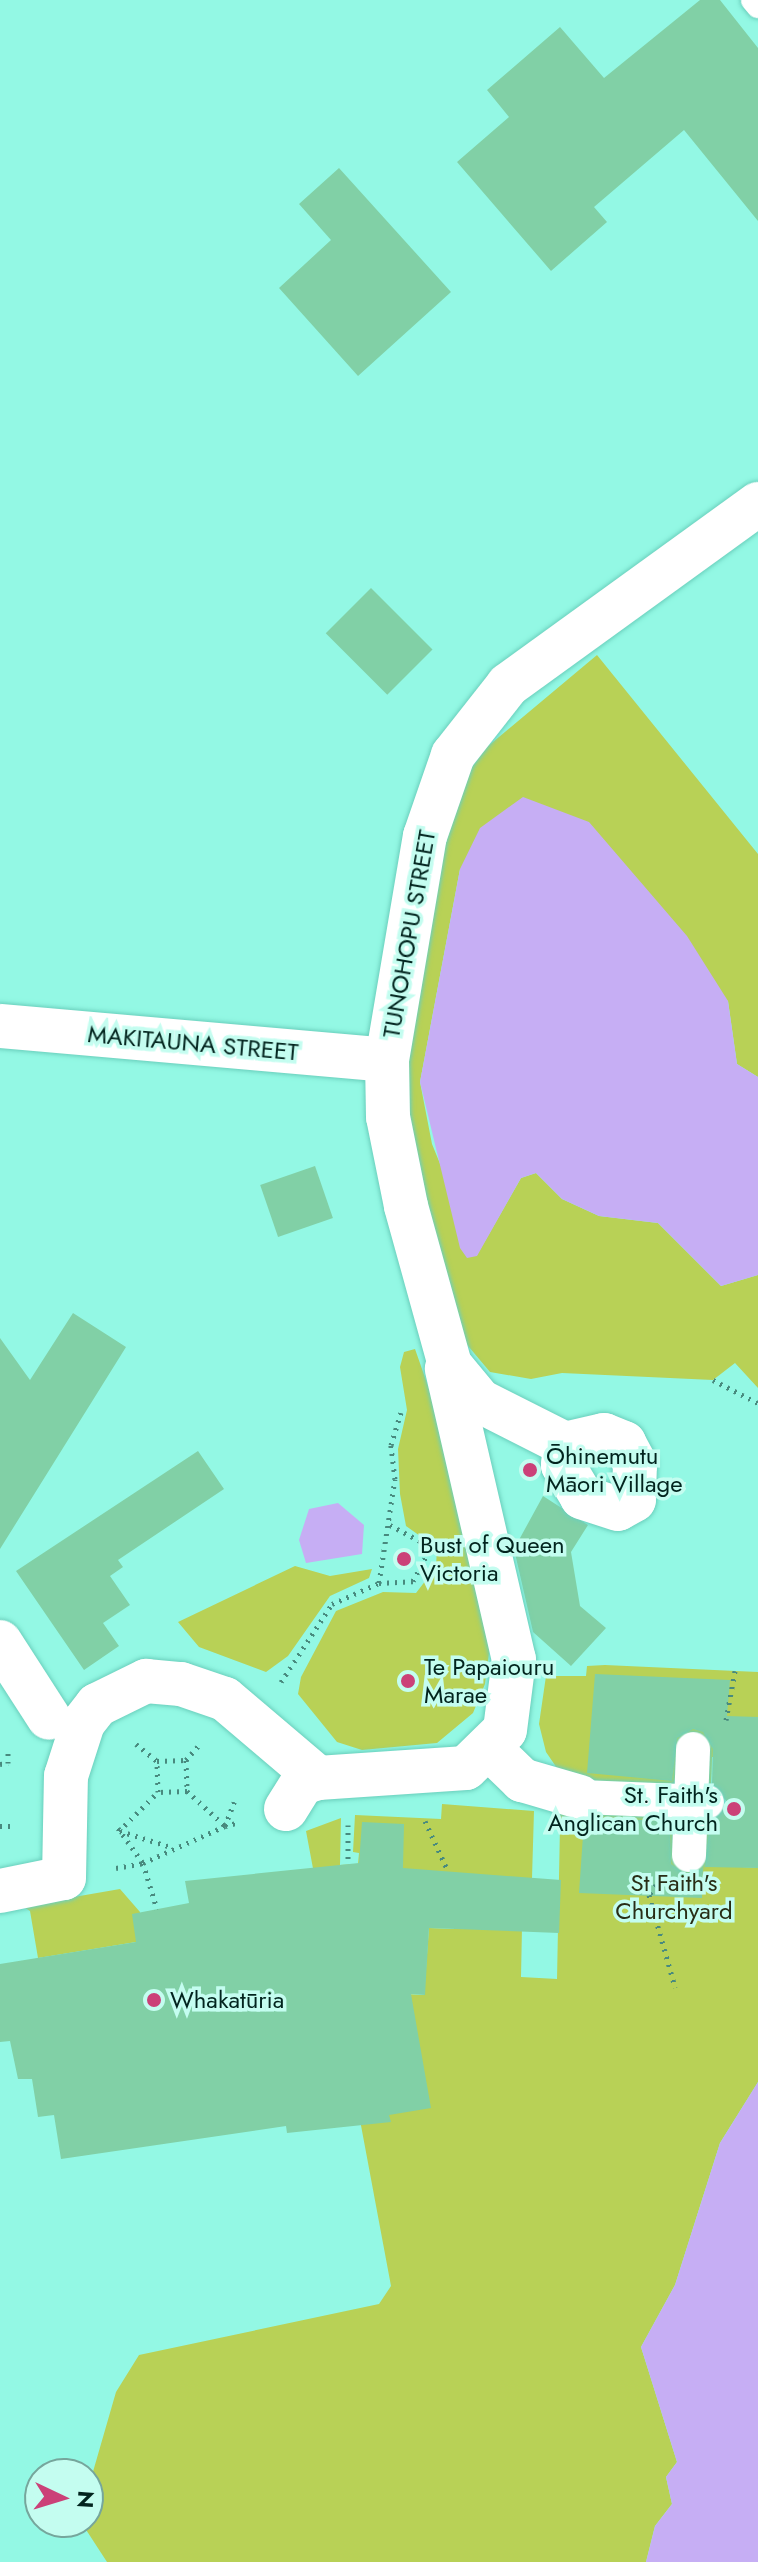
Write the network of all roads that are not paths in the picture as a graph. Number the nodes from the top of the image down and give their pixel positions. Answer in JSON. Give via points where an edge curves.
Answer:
{"nodes":[{"id":1,"x":753,"y":0,"type":"edge"},
{"id":2,"x":758,"y":6,"type":"edge"},
{"id":3,"x":758,"y":504,"type":"edge"},
{"id":4,"x":0,"y":1026,"type":"edge"},
{"id":5,"x":387,"y":1060,"type":"junction"},
{"id":6,"x":439,"y":1340,"type":"junction"},
{"id":7,"x":565,"y":1444,"type":"dead end"},
{"id":8,"x":0,"y":1642,"type":"edge"},
{"id":9,"x":66,"y":1720,"type":"junction"},
{"id":10,"x":490,"y":1749,"type":"junction"},
{"id":11,"x":693,"y":1749,"type":"dead end"},
{"id":12,"x":580,"y":1797,"type":"joint"},
{"id":13,"x":699,"y":1802,"type":"junction"},
{"id":14,"x":689,"y":1855,"type":"road end"},
{"id":15,"x":0,"y":1891,"type":"edge"}],
"edges":[{"from":1,"to":2,"type":"lane"},
{"from":3,"to":5,"type":"street","name":"TUNOHOPU STREET","via":[[518,677],[453,755],[425,836]]},
{"from":4,"to":5,"type":"street","name":"MAKITAUNA STREET"},
{"from":5,"to":6,"type":"street","name":"TUNOHOPU STREET","via":[[394,1153]]},
{"from":6,"to":7,"type":"street","name":"TUNOHOPU STREET","via":[[480,1401]]},
{"from":6,"to":10,"type":"street","via":[[514,1660],[505,1730]]},
{"from":8,"to":9,"type":"street"},
{"from":9,"to":10,"type":"street","via":[[111,1696],[162,1679],[240,1708],[272,1743],[286,1809],[302,1783],[318,1778],[442,1774],[466,1768]]},
{"from":9,"to":15,"type":"street","via":[[64,1878]]},
{"from":10,"to":12,"type":"street","via":[[522,1780]]},
{"from":11,"to":13,"type":"street"},
{"from":12,"to":13,"type":"street"},
{"from":13,"to":14,"type":"street"}]}
